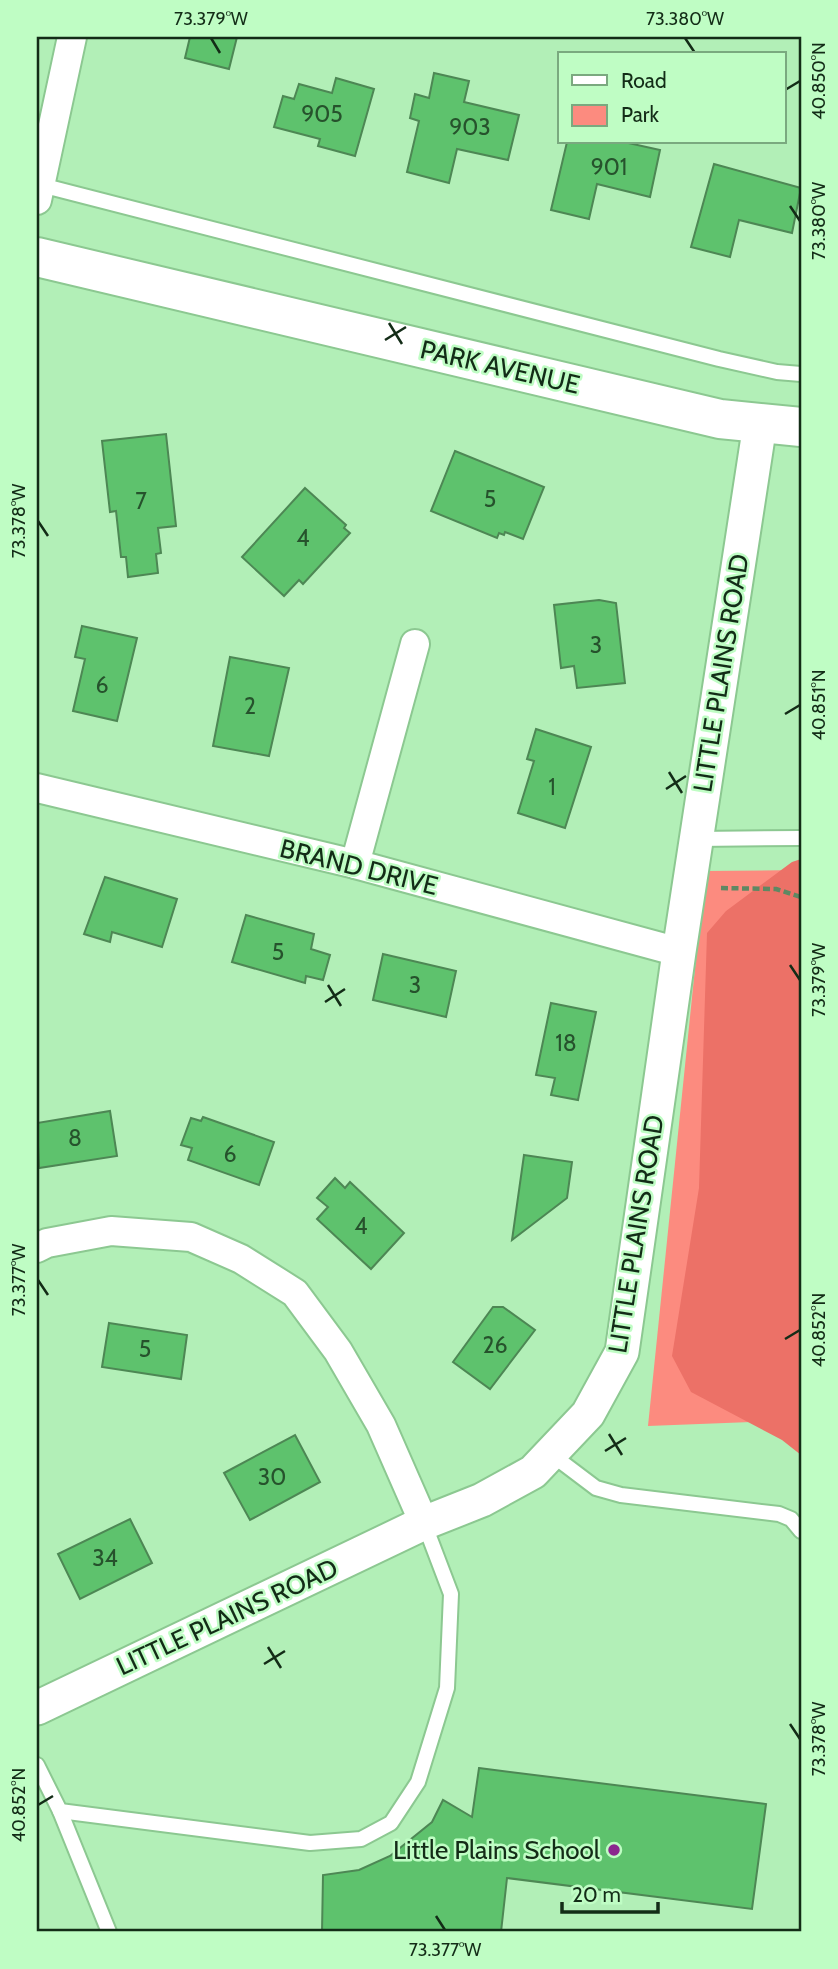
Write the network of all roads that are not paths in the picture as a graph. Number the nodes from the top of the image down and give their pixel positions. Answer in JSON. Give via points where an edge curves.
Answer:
{"nodes":[{"id":1,"x":72,"y":37,"type":"edge"},
{"id":2,"x":38,"y":190,"type":"edge"},
{"id":3,"x":37,"y":257,"type":"edge"},
{"id":4,"x":801,"y":374,"type":"edge"},
{"id":5,"x":760,"y":424,"type":"junction"},
{"id":6,"x":801,"y":426,"type":"edge"},
{"id":7,"x":415,"y":644,"type":"dead end"},
{"id":8,"x":37,"y":788,"type":"edge"},
{"id":9,"x":801,"y":838,"type":"edge"},
{"id":10,"x":696,"y":839,"type":"junction"},
{"id":11,"x":355,"y":864,"type":"junction"},
{"id":12,"x":679,"y":952,"type":"junction"},
{"id":13,"x":37,"y":1248,"type":"edge"},
{"id":14,"x":551,"y":1454,"type":"junction"},
{"id":15,"x":424,"y":1523,"type":"junction"},
{"id":16,"x":801,"y":1531,"type":"edge"},
{"id":17,"x":37,"y":1708,"type":"edge"},
{"id":18,"x":37,"y":1765,"type":"edge"},
{"id":19,"x":60,"y":1811,"type":"junction"},
{"id":20,"x":109,"y":1932,"type":"edge"}],
"edges":[{"from":1,"to":2,"type":"street"},
{"from":2,"to":4,"type":"lane","via":[[719,359]]},
{"from":3,"to":5,"type":"main road","name":"PARK AVENUE","via":[[720,419]]},
{"from":5,"to":6,"type":"main road","name":"PARK AVENUE"},
{"from":5,"to":10,"type":"street","name":"LITTLE PLAINS ROAD"},
{"from":7,"to":11,"type":"street"},
{"from":8,"to":11,"type":"street","name":"BRAND DRIVE"},
{"from":9,"to":10,"type":"lane"},
{"from":10,"to":12,"type":"street","name":"LITTLE PLAINS ROAD"},
{"from":11,"to":12,"type":"street","name":"BRAND DRIVE"},
{"from":12,"to":14,"type":"street","name":"LITTLE PLAINS ROAD","via":[[622,1352],[588,1414]]},
{"from":13,"to":15,"type":"street","via":[[111,1231],[191,1237],[241,1259],[295,1293],[338,1351],[381,1425]]},
{"from":14,"to":15,"type":"street","name":"LITTLE PLAINS ROAD","via":[[523,1478]]},
{"from":14,"to":16,"type":"lane","via":[[596,1488],[646,1500],[779,1514]]},
{"from":15,"to":17,"type":"street","name":"LITTLE PLAINS ROAD"},
{"from":15,"to":19,"type":"lane","via":[[451,1594],[447,1688],[418,1782],[391,1823],[361,1839],[310,1843]]},
{"from":18,"to":19,"type":"lane"},
{"from":19,"to":20,"type":"lane"}]}
